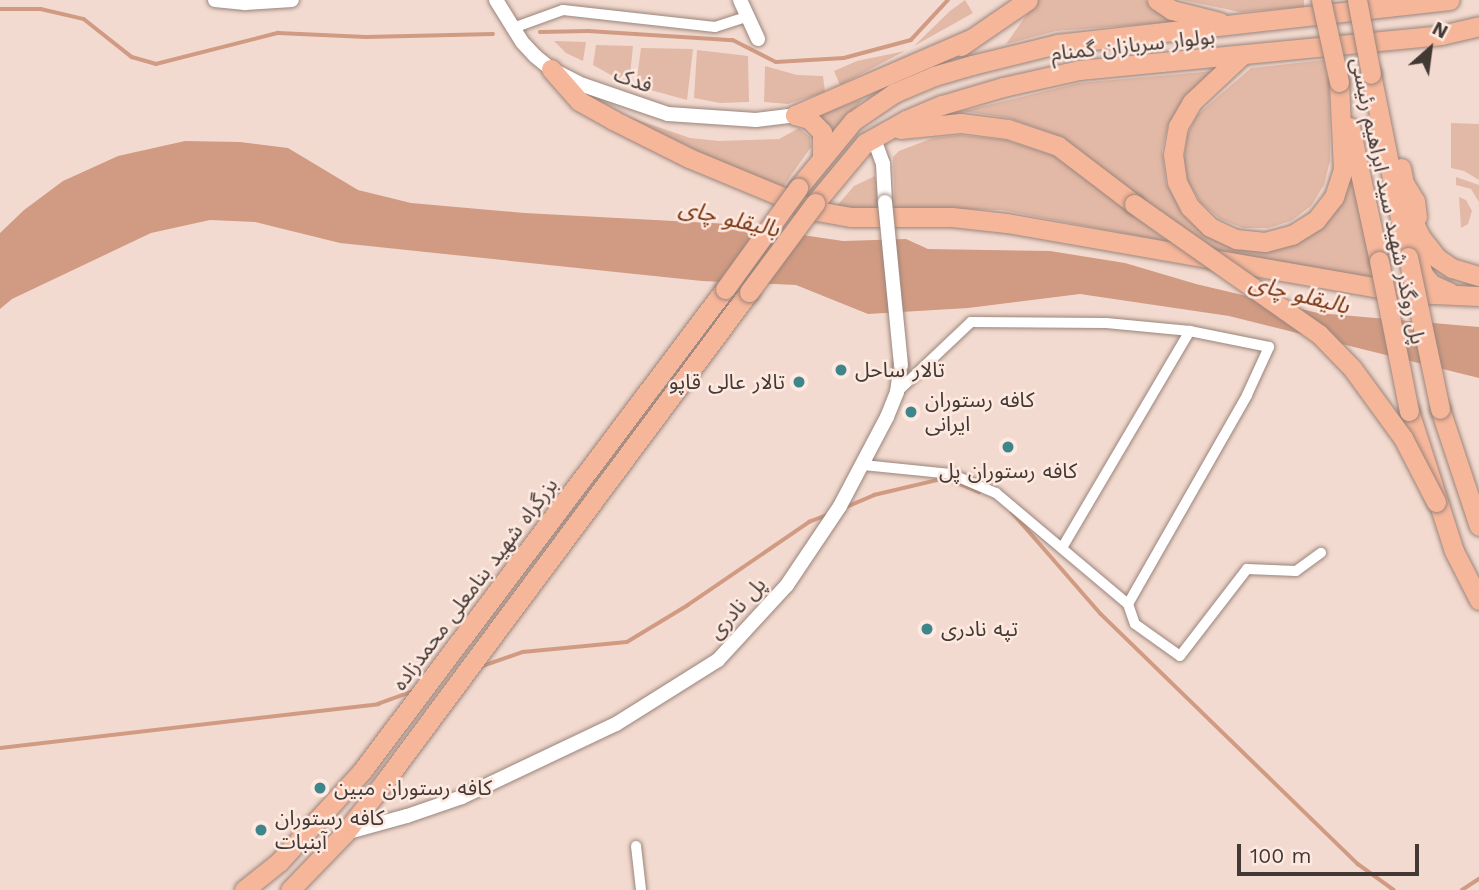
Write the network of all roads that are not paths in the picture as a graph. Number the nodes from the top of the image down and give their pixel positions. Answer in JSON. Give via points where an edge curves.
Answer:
{"nodes":[{"id":1,"x":215,"y":0,"type":"edge"},
{"id":2,"x":292,"y":0,"type":"edge"},
{"id":3,"x":496,"y":0,"type":"edge"},
{"id":4,"x":740,"y":0,"type":"edge"},
{"id":5,"x":1321,"y":0,"type":"edge"},
{"id":6,"x":1357,"y":0,"type":"edge"},
{"id":7,"x":244,"y":1,"type":"edge"},
{"id":8,"x":1029,"y":1,"type":"edge"},
{"id":9,"x":1157,"y":1,"type":"edge"},
{"id":10,"x":1446,"y":1,"type":"edge"},
{"id":11,"x":748,"y":16,"type":"junction"},
{"id":12,"x":1239,"y":26,"type":"junction"},
{"id":13,"x":1479,"y":26,"type":"edge"},
{"id":14,"x":513,"y":28,"type":"junction"},
{"id":15,"x":758,"y":39,"type":"dead end"},
{"id":16,"x":971,"y":39,"type":"junction"},
{"id":17,"x":1366,"y":42,"type":"junction"},
{"id":18,"x":1241,"y":56,"type":"junction"},
{"id":19,"x":551,"y":69,"type":"junction"},
{"id":20,"x":1339,"y":82,"type":"junction"},
{"id":21,"x":894,"y":93,"type":"junction"},
{"id":22,"x":795,"y":115,"type":"junction"},
{"id":23,"x":881,"y":134,"type":"junction"},
{"id":24,"x":822,"y":156,"type":"junction"},
{"id":25,"x":1396,"y":188,"type":"junction"},
{"id":26,"x":1479,"y":275,"type":"edge"},
{"id":27,"x":725,"y":289,"type":"joint"},
{"id":28,"x":1457,"y":295,"type":"junction"},
{"id":29,"x":1479,"y":296,"type":"edge"},
{"id":30,"x":1190,"y":331,"type":"junction"},
{"id":31,"x":897,"y":392,"type":"junction"},
{"id":32,"x":863,"y":465,"type":"junction"},
{"id":33,"x":1436,"y":502,"type":"junction"},
{"id":34,"x":1479,"y":526,"type":"edge"},
{"id":35,"x":1062,"y":548,"type":"junction"},
{"id":36,"x":1321,"y":553,"type":"dead end"},
{"id":37,"x":1479,"y":600,"type":"edge"},
{"id":38,"x":1128,"y":604,"type":"junction"},
{"id":39,"x":345,"y":833,"type":"junction"},
{"id":40,"x":636,"y":846,"type":"dead end"},
{"id":41,"x":244,"y":890,"type":"edge"},
{"id":42,"x":290,"y":890,"type":"edge"},
{"id":43,"x":641,"y":890,"type":"edge"}],
"edges":[{"from":1,"to":7,"type":"street"},
{"from":2,"to":7,"type":"street"},
{"from":3,"to":14,"type":"street","name":"فدک"},
{"from":4,"to":11,"type":"street"},
{"from":5,"to":20,"type":"highway","name":"پل روگذر شهید سید ابراهیم رئیسی","bridge":true},
{"from":6,"to":25,"type":"highway","name":"پل روگذر شهید سید ابراهیم رئیسی","bridge":true},
{"from":8,"to":16,"type":"highway"},
{"from":9,"to":12,"type":"highway","via":[[1172,10]]},
{"from":10,"to":12,"type":"highway","name":"بولوار سربازان گمنام"},
{"from":11,"to":14,"type":"street","via":[[715,27],[563,10]]},
{"from":11,"to":15,"type":"street"},
{"from":12,"to":21,"type":"highway","name":"بولوار سربازان گمنام","via":[[1057,44],[934,76]]},
{"from":13,"to":17,"type":"highway","name":"بولوار سربازان گمنام","via":[[1441,35]]},
{"from":14,"to":19,"type":"street","name":"فدک"},
{"from":16,"to":21,"type":"highway"},
{"from":16,"to":22,"type":"highway"},
{"from":17,"to":18,"type":"highway","name":"بولوار سربازان گمنام"},
{"from":17,"to":28,"type":"highway","via":[[1376,49],[1404,183],[1415,201],[1423,274],[1430,284]]},
{"from":18,"to":20,"type":"highway","via":[[1192,102],[1178,126],[1173,153],[1177,182],[1190,207],[1210,227],[1236,239],[1265,242],[1292,235],[1316,220],[1334,197],[1343,170]]},
{"from":18,"to":23,"type":"highway","name":"بولوار سربازان گمنام","via":[[1079,70],[942,105]]},
{"from":19,"to":22,"type":"street","name":"فدک","via":[[668,114],[746,120]]},
{"from":19,"to":28,"type":"highway","via":[[579,101],[613,120],[689,158],[817,211],[851,217],[952,217],[1007,223],[1410,293]]},
{"from":20,"to":33,"type":"highway","name":"پل روگذر شهید سید ابراهیم رئیسی","bridge":true,"via":[[1367,191],[1409,411]]},
{"from":21,"to":24,"type":"highway","name":"بولوار سربازان گمنام","via":[[853,121]]},
{"from":22,"to":24,"type":"highway","via":[[809,119],[822,132]]},
{"from":23,"to":31,"type":"street","name":"پل نادری","bridge":true,"via":[[901,365]]},
{"from":23,"to":33,"type":"highway","bridge":true,"via":[[961,123],[1008,129],[1058,146],[1319,334],[1352,368],[1403,438]]},
{"from":23,"to":39,"type":"highway","name":"بولوار سربازان گمنام","bridge":true,"via":[[865,143],[815,203]]},
{"from":24,"to":27,"type":"highway","name":"بولوار سربازان گمنام","bridge":true},
{"from":25,"to":26,"type":"highway","via":[[1420,236],[1437,258],[1452,268]]},
{"from":25,"to":34,"type":"highway","name":"پل روگذر شهید سید ابراهیم رئیسی","bridge":true,"via":[[1440,410]]},
{"from":27,"to":41,"type":"highway","name":"بزرگراه شهید بنامعلی محمدزاده","via":[[362,771],[279,862]]},
{"from":28,"to":29,"type":"highway"},
{"from":30,"to":31,"type":"street","via":[[1106,323],[971,321]]},
{"from":30,"to":35,"type":"street"},
{"from":30,"to":38,"type":"street","via":[[1269,347],[1247,395]]},
{"from":31,"to":32,"type":"street","name":"پل نادری"},
{"from":32,"to":35,"type":"street","via":[[951,474],[985,488]]},
{"from":32,"to":39,"type":"street","name":"پل نادری","via":[[787,585],[718,660],[616,724],[462,797]]},
{"from":33,"to":37,"type":"highway"},
{"from":35,"to":38,"type":"street"},
{"from":36,"to":38,"type":"street","via":[[1296,571],[1247,569],[1180,656],[1135,624]]},
{"from":39,"to":42,"type":"highway"},
{"from":40,"to":43,"type":"street"}]}
